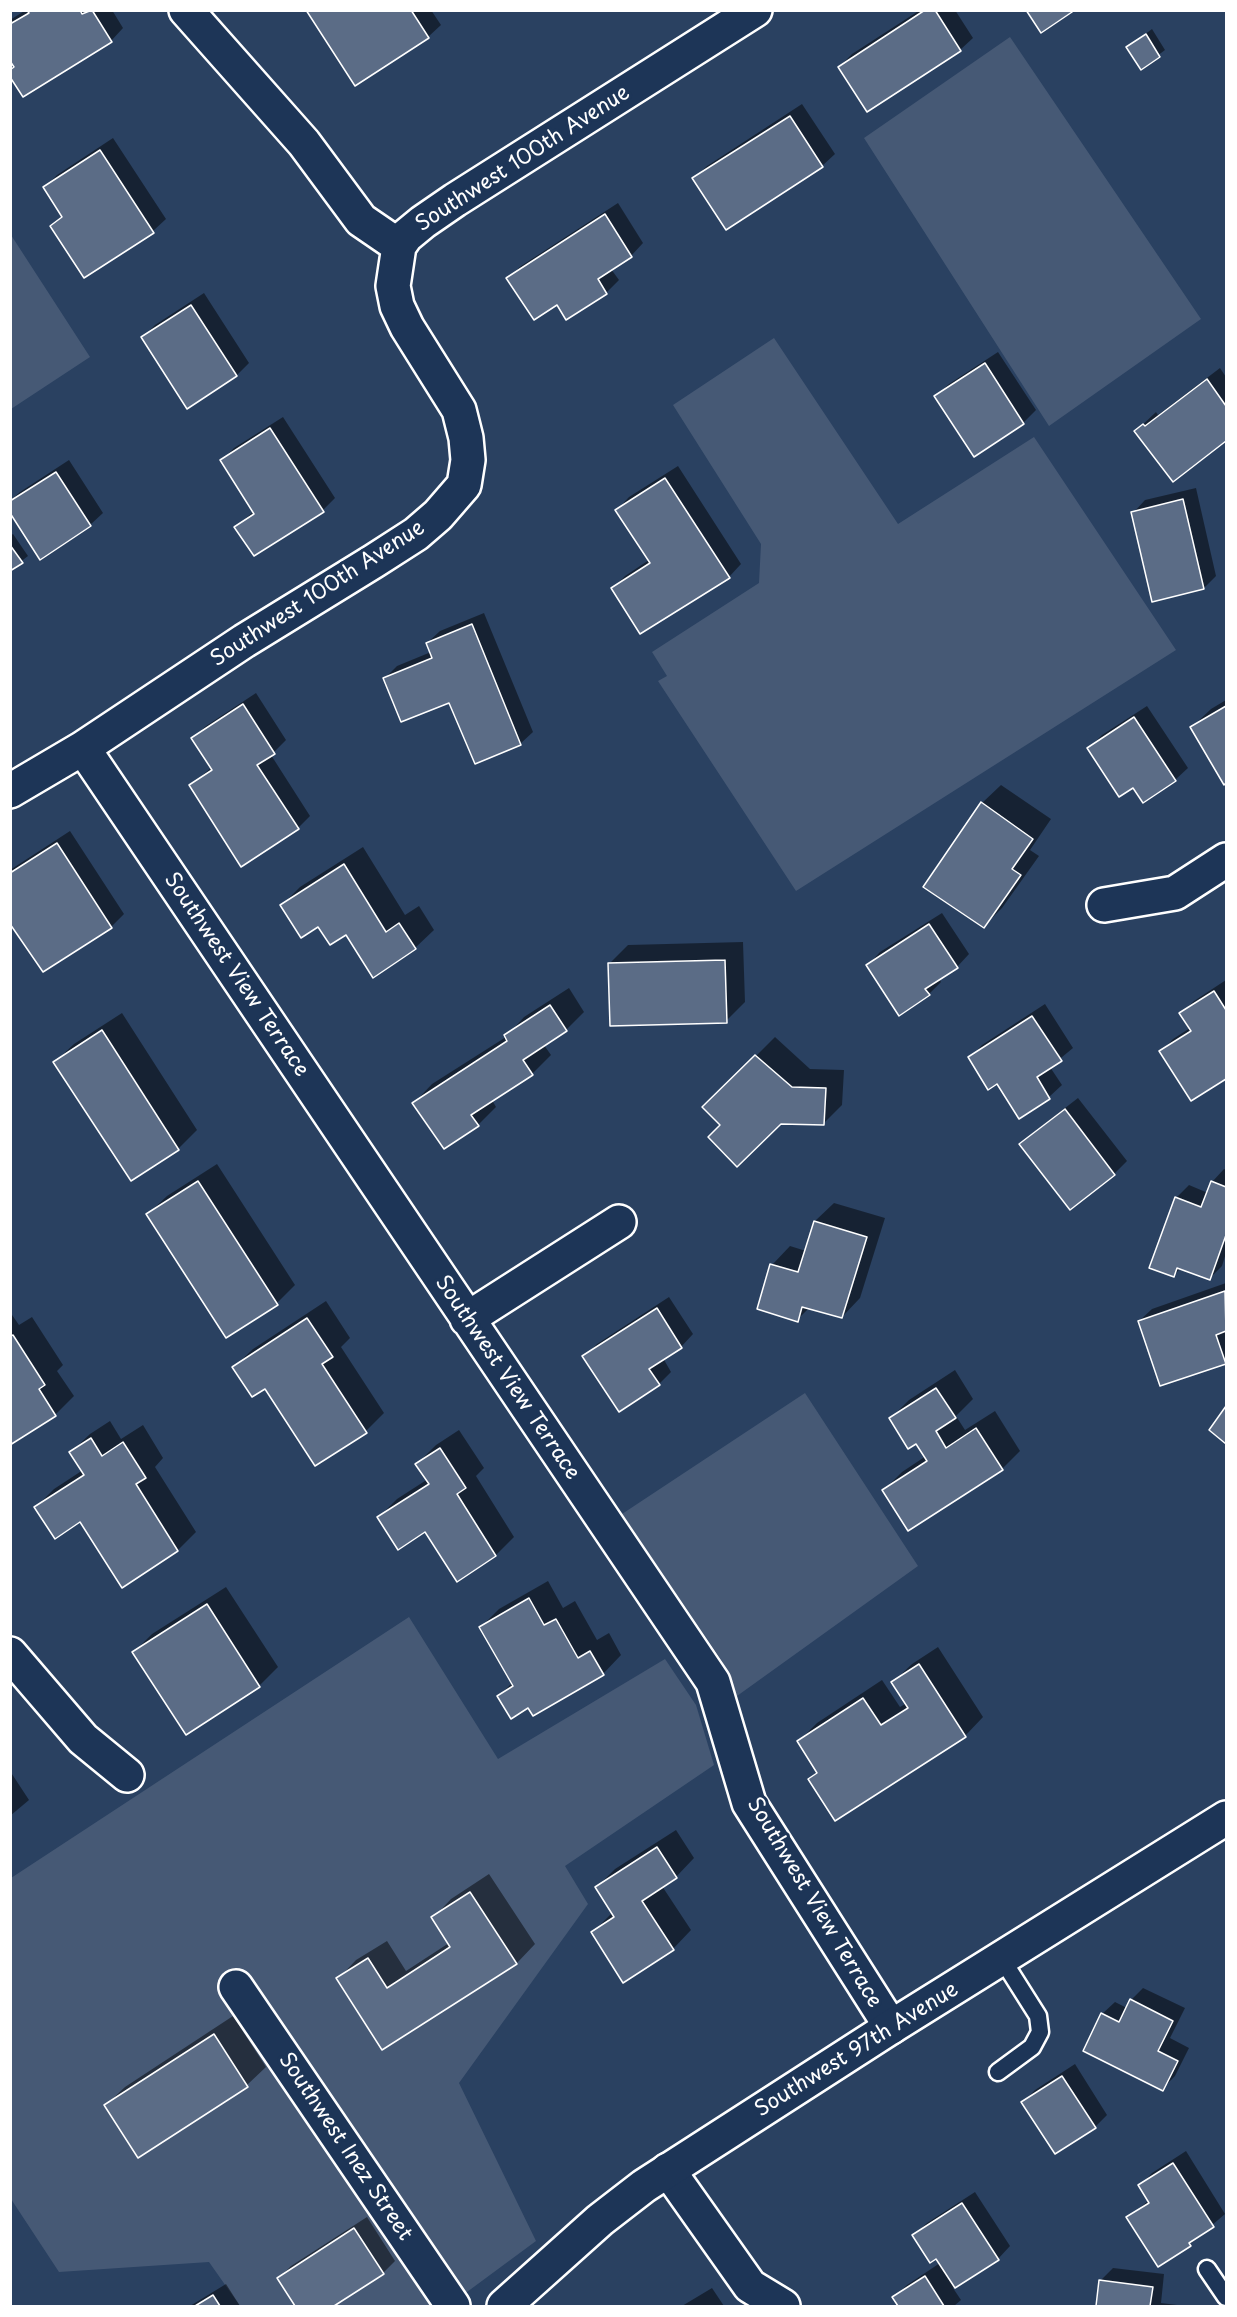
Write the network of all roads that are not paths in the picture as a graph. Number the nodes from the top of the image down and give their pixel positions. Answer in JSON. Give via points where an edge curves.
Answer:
{"nodes":[{"id":1,"x":186,"y":10,"type":"edge"},
{"id":2,"x":755,"y":10,"type":"edge"},
{"id":3,"x":399,"y":246,"type":"junction"},
{"id":4,"x":83,"y":748,"type":"junction"},
{"id":5,"x":10,"y":791,"type":"edge"},
{"id":6,"x":1227,"y":860,"type":"edge"},
{"id":7,"x":1104,"y":905,"type":"dead end"},
{"id":8,"x":619,"y":1222,"type":"dead end"},
{"id":9,"x":467,"y":1319,"type":"junction"},
{"id":10,"x":10,"y":1654,"type":"edge"},
{"id":11,"x":128,"y":1775,"type":"dead end"},
{"id":12,"x":1227,"y":1818,"type":"edge"},
{"id":13,"x":1002,"y":1959,"type":"junction"},
{"id":14,"x":236,"y":1988,"type":"dead end"},
{"id":15,"x":891,"y":2027,"type":"junction"},
{"id":16,"x":998,"y":2072,"type":"dead end"},
{"id":17,"x":668,"y":2170,"type":"junction"},
{"id":18,"x":1207,"y":2269,"type":"dead end"},
{"id":19,"x":1227,"y":2297,"type":"edge"},
{"id":20,"x":453,"y":2307,"type":"edge"},
{"id":21,"x":504,"y":2307,"type":"edge"},
{"id":22,"x":783,"y":2307,"type":"edge"}],
"edges":[{"from":1,"to":3,"type":"street","via":[[304,143],[361,220]]},
{"from":2,"to":3,"type":"street","name":"Southwest 100th Avenue","via":[[439,211]]},
{"from":3,"to":4,"type":"street","name":"Southwest 100th Avenue","via":[[393,286],[397,306],[406,327],[459,410],[468,460],[464,485],[438,516],[416,534]]},
{"from":4,"to":5,"type":"street","name":"Southwest 100th Avenue"},
{"from":4,"to":9,"type":"street","name":"Southwest View Terrace"},
{"from":6,"to":7,"type":"street","via":[[1175,893]]},
{"from":8,"to":9,"type":"street"},
{"from":9,"to":15,"type":"street","name":"Southwest View Terrace","via":[[712,1682],[749,1803]]},
{"from":10,"to":11,"type":"street","via":[[83,1739]]},
{"from":12,"to":13,"type":"street","name":"Southwest 97th Avenue"},
{"from":13,"to":15,"type":"street","name":"Southwest 97th Avenue"},
{"from":13,"to":16,"type":"lane","via":[[1038,2016],[1040,2032],[1032,2047]]},
{"from":14,"to":20,"type":"street","name":"Southwest Inez Street"},
{"from":15,"to":17,"type":"street","name":"Southwest 97th Avenue"},
{"from":17,"to":21,"type":"street","name":"Southwest 97th Avenue","via":[[600,2220]]},
{"from":17,"to":22,"type":"street","via":[[750,2286]]},
{"from":18,"to":19,"type":"lane"}]}
